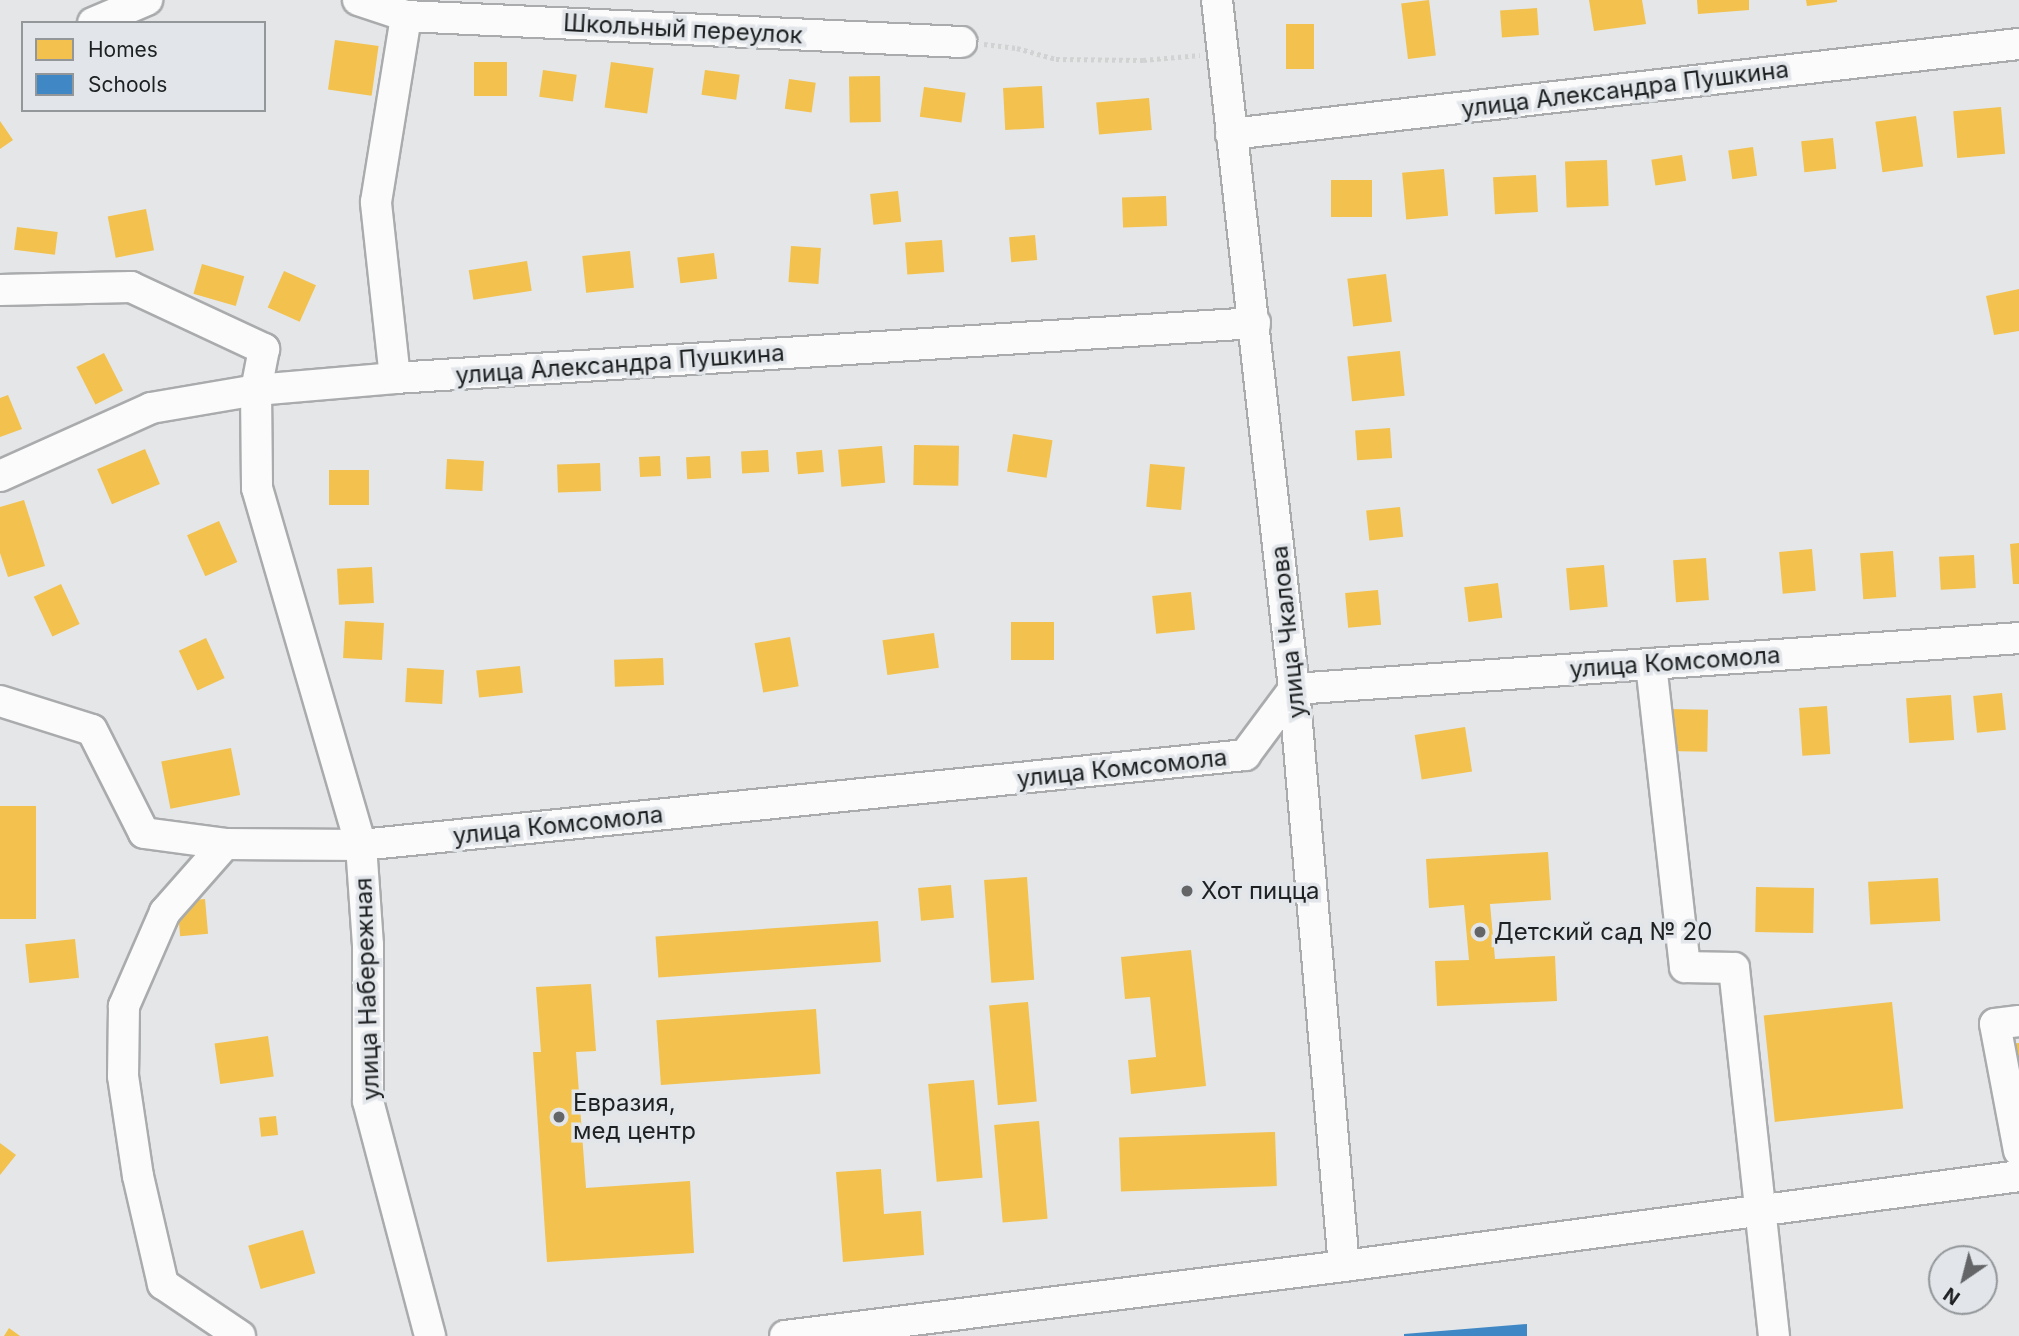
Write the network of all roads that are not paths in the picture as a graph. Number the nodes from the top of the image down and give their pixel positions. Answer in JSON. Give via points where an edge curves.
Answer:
{"nodes":[{"id":1,"x":147,"y":0,"type":"edge"},
{"id":2,"x":358,"y":0,"type":"edge"},
{"id":3,"x":1217,"y":0,"type":"edge"},
{"id":4,"x":406,"y":16,"type":"junction"},
{"id":5,"x":98,"y":21,"type":"edge"},
{"id":6,"x":961,"y":42,"type":"road end"},
{"id":7,"x":2019,"y":44,"type":"edge"},
{"id":8,"x":1231,"y":134,"type":"junction"},
{"id":9,"x":0,"y":290,"type":"edge"},
{"id":10,"x":1255,"y":323,"type":"junction"},
{"id":11,"x":395,"y":378,"type":"junction"},
{"id":12,"x":256,"y":390,"type":"junction"},
{"id":13,"x":0,"y":476,"type":"edge"},
{"id":14,"x":2019,"y":638,"type":"edge"},
{"id":15,"x":1651,"y":664,"type":"junction"},
{"id":16,"x":1294,"y":689,"type":"junction"},
{"id":17,"x":0,"y":701,"type":"edge"},
{"id":18,"x":225,"y":844,"type":"junction"},
{"id":19,"x":361,"y":845,"type":"junction"},
{"id":20,"x":2019,"y":1021,"type":"edge"},
{"id":21,"x":2019,"y":1151,"type":"edge"},
{"id":22,"x":2019,"y":1176,"type":"edge"},
{"id":23,"x":1759,"y":1211,"type":"junction"},
{"id":24,"x":1344,"y":1266,"type":"junction"},
{"id":25,"x":240,"y":1336,"type":"edge"},
{"id":26,"x":430,"y":1336,"type":"edge"},
{"id":27,"x":785,"y":1336,"type":"edge"},
{"id":28,"x":1774,"y":1336,"type":"edge"}],
"edges":[{"from":1,"to":5,"type":"street"},
{"from":2,"to":4,"type":"street","name":"Школьный переулок"},
{"from":3,"to":8,"type":"street","name":"улица Чкалова"},
{"from":4,"to":6,"type":"street","name":"Школьный переулок"},
{"from":4,"to":11,"type":"street","via":[[376,202]]},
{"from":7,"to":8,"type":"street","name":"улица Александра Пушкина"},
{"from":8,"to":10,"type":"street","name":"улица Чкалова"},
{"from":9,"to":12,"type":"street","name":"улица Набережная","via":[[131,287],[264,349]]},
{"from":10,"to":11,"type":"street","name":"улица Александра Пушкина"},
{"from":10,"to":16,"type":"street","name":"улица Чкалова"},
{"from":11,"to":12,"type":"street","name":"улица Александра Пушкина"},
{"from":12,"to":13,"type":"street","name":"улица Александра Пушкина","via":[[151,408]]},
{"from":12,"to":19,"type":"street","name":"улица Набережная","via":[[257,488]]},
{"from":14,"to":15,"type":"street","name":"улица Комсомола"},
{"from":15,"to":16,"type":"street","name":"улица Комсомола"},
{"from":15,"to":23,"type":"street","via":[[1685,967],[1734,968]]},
{"from":16,"to":19,"type":"street","name":"улица Комсомола","via":[[1245,755]]},
{"from":16,"to":24,"type":"street","name":"улица Чкалова"},
{"from":17,"to":18,"type":"street","name":"улица Комсомола","via":[[92,730],[144,833]]},
{"from":18,"to":19,"type":"street","name":"улица Комсомола"},
{"from":18,"to":25,"type":"street","via":[[165,912],[124,1006],[123,1076],[138,1176],[163,1284]]},
{"from":19,"to":26,"type":"street","name":"улица Набережная","via":[[368,945],[368,1101]]},
{"from":20,"to":21,"type":"street","via":[[1995,1024]]},
{"from":22,"to":23,"type":"street"},
{"from":23,"to":24,"type":"street"},
{"from":23,"to":28,"type":"street"},
{"from":24,"to":27,"type":"street"}]}
